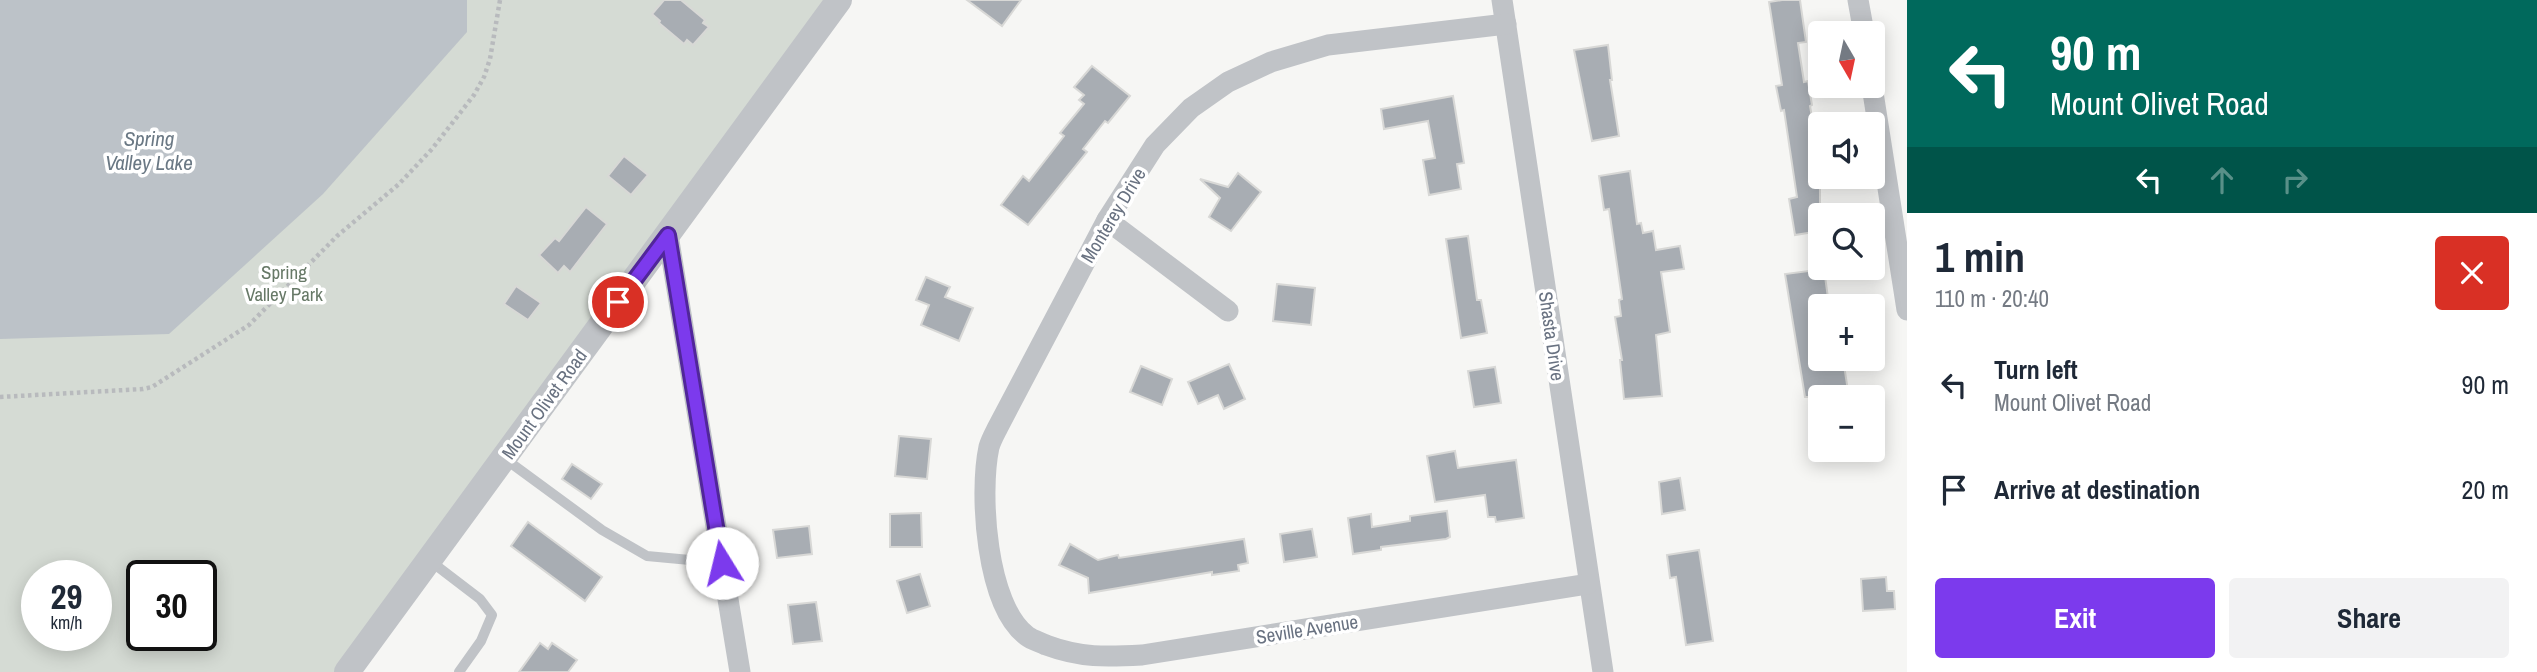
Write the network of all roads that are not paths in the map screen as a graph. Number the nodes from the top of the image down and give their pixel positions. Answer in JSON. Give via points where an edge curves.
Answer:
{"nodes":[{"id":1,"x":839,"y":0,"type":"edge"},
{"id":2,"x":1502,"y":0,"type":"edge"},
{"id":3,"x":1858,"y":0,"type":"edge"},
{"id":4,"x":1862,"y":21,"type":"edge"},
{"id":5,"x":1506,"y":24,"type":"junction"},
{"id":6,"x":1874,"y":98,"type":"edge"},
{"id":7,"x":1107,"y":220,"type":"junction"},
{"id":8,"x":668,"y":235,"type":"junction"},
{"id":9,"x":1907,"y":310,"type":"edge"},
{"id":10,"x":1228,"y":311,"type":"dead end"},
{"id":11,"x":504,"y":458,"type":"junction"},
{"id":12,"x":429,"y":560,"type":"junction"},
{"id":13,"x":722,"y":563,"type":"junction"},
{"id":14,"x":1588,"y":584,"type":"junction"},
{"id":15,"x":1028,"y":638,"type":"joint"},
{"id":16,"x":347,"y":672,"type":"edge"},
{"id":17,"x":459,"y":672,"type":"edge"},
{"id":18,"x":740,"y":672,"type":"edge"},
{"id":19,"x":1603,"y":672,"type":"edge"}],
"edges":[{"from":1,"to":8,"type":"street","name":"Mount Olivet Road"},
{"from":2,"to":5,"type":"street","name":"Shasta Drive"},
{"from":3,"to":4,"type":"street"},
{"from":5,"to":7,"type":"street","name":"Monterey Drive","via":[[1328,45],[1271,62],[1228,82],[1191,108],[1155,145]]},
{"from":5,"to":14,"type":"street","name":"Shasta Drive"},
{"from":6,"to":9,"type":"street"},
{"from":7,"to":10,"type":"street"},
{"from":7,"to":15,"type":"street","name":"Monterey Drive","via":[[989,446],[985,500],[989,550],[1000,597],[1014,625]]},
{"from":8,"to":11,"type":"street","name":"Mount Olivet Road"},
{"from":8,"to":13,"type":"street"},
{"from":11,"to":12,"type":"street","name":"Mount Olivet Road"},
{"from":11,"to":13,"type":"lane","via":[[602,530],[647,556]]},
{"from":12,"to":16,"type":"street","name":"Mount Olivet Road"},
{"from":12,"to":17,"type":"lane","via":[[480,599],[492,615],[481,641]]},
{"from":13,"to":18,"type":"street"},
{"from":14,"to":15,"type":"street","name":"Seville Avenue","via":[[1142,655],[1098,658]]},
{"from":14,"to":19,"type":"street","name":"Shasta Drive"}]}
